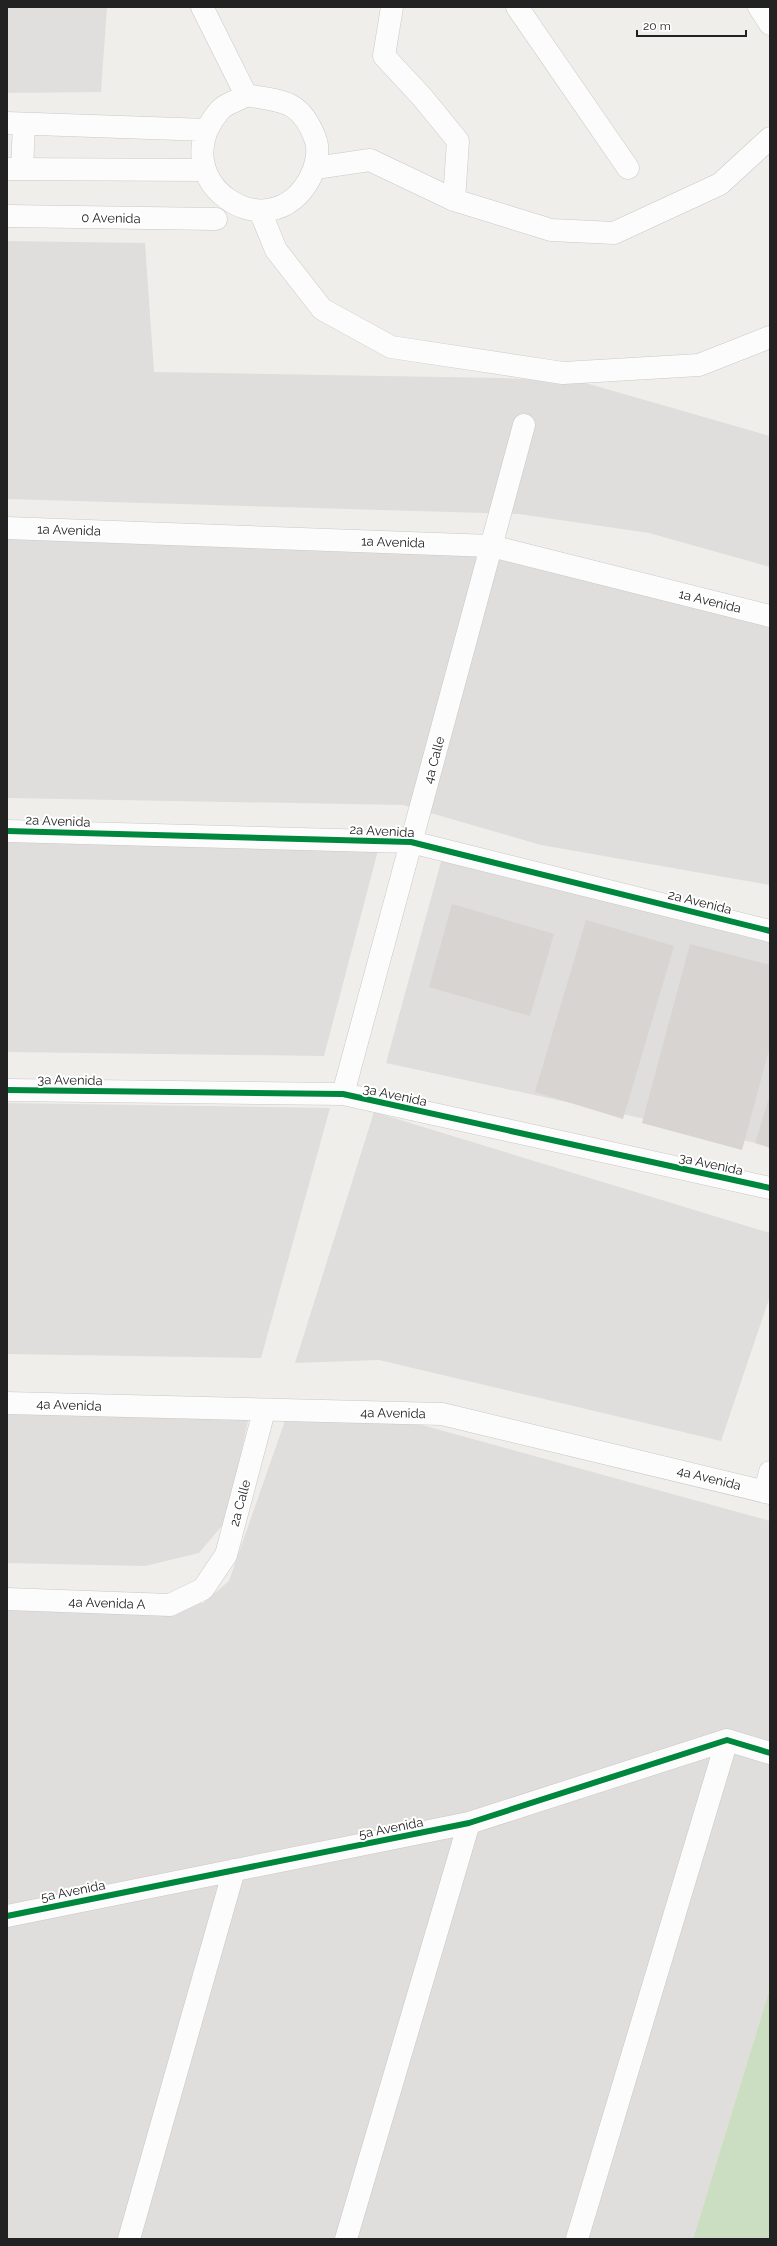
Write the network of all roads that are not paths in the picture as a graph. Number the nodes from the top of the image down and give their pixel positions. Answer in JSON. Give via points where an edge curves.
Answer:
{"nodes":[{"id":1,"x":202,"y":7,"type":"edge"},
{"id":2,"x":392,"y":7,"type":"edge"},
{"id":3,"x":517,"y":7,"type":"edge"},
{"id":4,"x":759,"y":7,"type":"edge"},
{"id":5,"x":770,"y":24,"type":"edge"},
{"id":6,"x":246,"y":95,"type":"junction"},
{"id":7,"x":15,"y":124,"type":"edge"},
{"id":8,"x":207,"y":130,"type":"junction"},
{"id":9,"x":770,"y":138,"type":"edge"},
{"id":10,"x":315,"y":168,"type":"junction"},
{"id":11,"x":628,"y":168,"type":"dead end"},
{"id":12,"x":15,"y":169,"type":"edge"},
{"id":13,"x":205,"y":170,"type":"junction"},
{"id":14,"x":454,"y":200,"type":"junction"},
{"id":15,"x":260,"y":211,"type":"junction"},
{"id":16,"x":7,"y":216,"type":"edge"},
{"id":17,"x":216,"y":219,"type":"dead end"},
{"id":18,"x":770,"y":337,"type":"edge"},
{"id":19,"x":524,"y":425,"type":"dead end"},
{"id":20,"x":7,"y":528,"type":"edge"},
{"id":21,"x":491,"y":546,"type":"junction"},
{"id":22,"x":770,"y":616,"type":"edge"},
{"id":23,"x":7,"y":831,"type":"edge"},
{"id":24,"x":412,"y":842,"type":"junction"},
{"id":25,"x":770,"y":931,"type":"edge"},
{"id":26,"x":7,"y":1090,"type":"edge"},
{"id":27,"x":343,"y":1094,"type":"junction"},
{"id":28,"x":770,"y":1188,"type":"edge"},
{"id":29,"x":7,"y":1403,"type":"edge"},
{"id":30,"x":264,"y":1411,"type":"junction"},
{"id":31,"x":768,"y":1486,"type":"edge"},
{"id":32,"x":203,"y":1589,"type":"joint"},
{"id":33,"x":7,"y":1599,"type":"edge"},
{"id":34,"x":727,"y":1740,"type":"junction"},
{"id":35,"x":770,"y":1753,"type":"edge"},
{"id":36,"x":469,"y":1823,"type":"junction"},
{"id":37,"x":234,"y":1870,"type":"junction"},
{"id":38,"x":8,"y":1921,"type":"edge"},
{"id":39,"x":129,"y":2239,"type":"edge"},
{"id":40,"x":346,"y":2239,"type":"edge"},
{"id":41,"x":577,"y":2239,"type":"edge"}],
"edges":[{"from":1,"to":6,"type":"street"},
{"from":2,"to":14,"type":"street","via":[[384,56],[458,141]]},
{"from":3,"to":11,"type":"street"},
{"from":4,"to":5,"type":"street"},
{"from":6,"to":8,"type":"street","via":[[221,109]]},
{"from":6,"to":10,"type":"street","via":[[290,104],[308,120],[317,143]]},
{"from":7,"to":8,"type":"street"},
{"from":7,"to":12,"type":"street"},
{"from":8,"to":13,"type":"street","via":[[202,150]]},
{"from":9,"to":14,"type":"street","via":[[720,184],[614,233],[551,230]]},
{"from":10,"to":14,"type":"street","via":[[370,160]]},
{"from":10,"to":15,"type":"street","via":[[304,190],[284,205]]},
{"from":12,"to":13,"type":"street"},
{"from":13,"to":15,"type":"street","via":[[216,191],[236,206]]},
{"from":15,"to":18,"type":"street","via":[[276,250],[322,309],[391,347],[563,373],[699,365]]},
{"from":16,"to":17,"type":"street","name":"0 Avenida"},
{"from":19,"to":21,"type":"street","name":"4a Calle"},
{"from":20,"to":21,"type":"street","name":"1a Avenida"},
{"from":21,"to":22,"type":"street","name":"1a Avenida"},
{"from":21,"to":24,"type":"street","name":"4a Calle"},
{"from":23,"to":24,"type":"street","name":"2a Avenida"},
{"from":24,"to":25,"type":"street","name":"2a Avenida"},
{"from":24,"to":27,"type":"street","name":"4a Calle"},
{"from":26,"to":27,"type":"street","name":"3a Avenida"},
{"from":27,"to":28,"type":"street","name":"3a Avenida"},
{"from":29,"to":30,"type":"street","name":"4a Avenida"},
{"from":30,"to":31,"type":"street","name":"4a Avenida","via":[[442,1414]]},
{"from":30,"to":32,"type":"street","name":"2a Calle","via":[[226,1555]]},
{"from":32,"to":33,"type":"street","name":"4a Avenida A","via":[[170,1605]]},
{"from":34,"to":35,"type":"street"},
{"from":34,"to":36,"type":"street","name":"5a Avenida"},
{"from":34,"to":41,"type":"street"},
{"from":36,"to":37,"type":"street","name":"5a Avenida"},
{"from":36,"to":40,"type":"street"},
{"from":37,"to":38,"type":"street","name":"5a Avenida"},
{"from":37,"to":39,"type":"street"}]}
